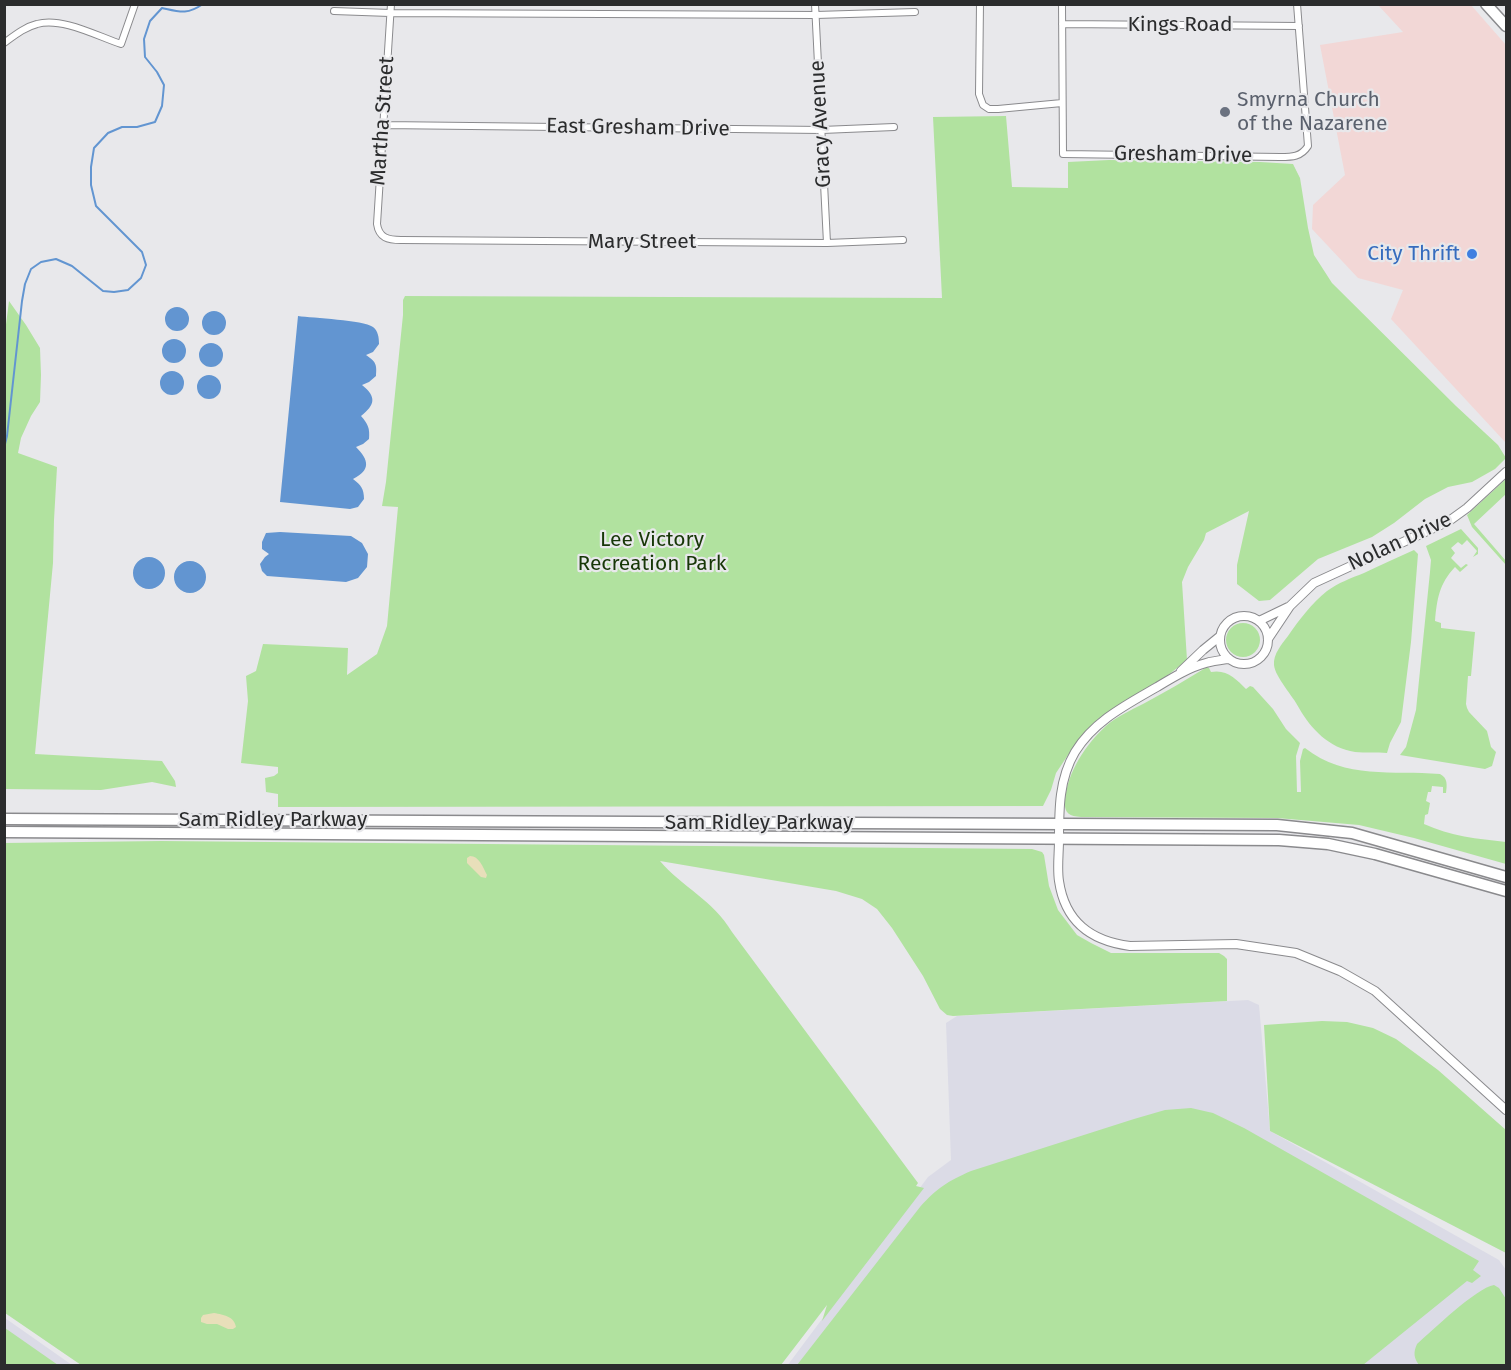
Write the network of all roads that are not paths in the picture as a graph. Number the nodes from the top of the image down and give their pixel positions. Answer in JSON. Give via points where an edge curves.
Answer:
{"nodes":[{"id":1,"x":135,"y":4,"type":"edge"},
{"id":2,"x":391,"y":4,"type":"edge"},
{"id":3,"x":815,"y":4,"type":"edge"},
{"id":4,"x":980,"y":4,"type":"edge"},
{"id":5,"x":1062,"y":4,"type":"edge"},
{"id":6,"x":1297,"y":4,"type":"edge"},
{"id":7,"x":1486,"y":4,"type":"edge"},
{"id":8,"x":334,"y":11,"type":"dead end"},
{"id":9,"x":915,"y":12,"type":"dead end"},
{"id":10,"x":390,"y":14,"type":"junction"},
{"id":11,"x":816,"y":15,"type":"junction"},
{"id":12,"x":1062,"y":24,"type":"junction"},
{"id":13,"x":1299,"y":26,"type":"junction"},
{"id":14,"x":1506,"y":26,"type":"edge"},
{"id":15,"x":4,"y":43,"type":"edge"},
{"id":16,"x":1062,"y":104,"type":"junction"},
{"id":17,"x":383,"y":125,"type":"junction"},
{"id":18,"x":894,"y":127,"type":"dead end"},
{"id":19,"x":822,"y":130,"type":"junction"},
{"id":20,"x":382,"y":237,"type":"joint"},
{"id":21,"x":903,"y":240,"type":"dead end"},
{"id":22,"x":827,"y":243,"type":"junction"},
{"id":23,"x":1506,"y":472,"type":"edge"},
{"id":24,"x":1290,"y":606,"type":"junction"},
{"id":25,"x":1259,"y":621,"type":"junction"},
{"id":26,"x":1219,"y":638,"type":"junction"},
{"id":27,"x":1268,"y":639,"type":"junction"},
{"id":28,"x":1228,"y":659,"type":"junction"},
{"id":29,"x":1175,"y":677,"type":"junction"},
{"id":30,"x":4,"y":819,"type":"edge"},
{"id":31,"x":1058,"y":825,"type":"junction"},
{"id":32,"x":4,"y":832,"type":"edge"},
{"id":33,"x":1059,"y":839,"type":"junction"},
{"id":34,"x":1460,"y":863,"type":"junction"},
{"id":35,"x":1506,"y":870,"type":"edge"},
{"id":36,"x":1506,"y":876,"type":"edge"},
{"id":37,"x":1506,"y":891,"type":"edge"},
{"id":38,"x":1506,"y":1110,"type":"edge"}],
"edges":[{"from":1,"to":15,"type":"street","via":[[121,44],[48,22],[30,26]]},
{"from":2,"to":10,"type":"street","name":"Martha Street"},
{"from":3,"to":11,"type":"street","name":"Gracy Avenue"},
{"from":4,"to":16,"type":"street","via":[[979,94],[983,105],[998,110]]},
{"from":5,"to":12,"type":"street"},
{"from":6,"to":13,"type":"street"},
{"from":7,"to":14,"type":"main road"},
{"from":8,"to":10,"type":"street"},
{"from":9,"to":11,"type":"street"},
{"from":10,"to":11,"type":"street"},
{"from":10,"to":17,"type":"street","name":"Martha Street"},
{"from":11,"to":19,"type":"street","name":"Gracy Avenue"},
{"from":12,"to":13,"type":"street","name":"Kings Road"},
{"from":12,"to":16,"type":"street"},
{"from":13,"to":16,"type":"street","name":"Gresham Drive","via":[[1308,146],[1303,153],[1291,157],[1063,154]]},
{"from":17,"to":19,"type":"street","name":"East Gresham Drive"},
{"from":17,"to":20,"type":"street","name":"Martha Street","via":[[377,224]]},
{"from":18,"to":19,"type":"street","name":"East Gresham Drive"},
{"from":19,"to":22,"type":"street","name":"Gracy Avenue"},
{"from":20,"to":22,"type":"street","name":"Mary Street"},
{"from":21,"to":22,"type":"street","name":"Mary Street"},
{"from":23,"to":24,"type":"street","name":"Nolan Drive","via":[[1457,516],[1321,579]]},
{"from":24,"to":25,"type":"street","name":"Nolan Drive"},
{"from":24,"to":27,"type":"street","name":"Nolan Drive"},
{"from":25,"to":26,"type":"street","via":[[1248,616],[1232,618]]},
{"from":25,"to":27,"type":"street"},
{"from":26,"to":28,"type":"street"},
{"from":26,"to":29,"type":"street"},
{"from":27,"to":28,"type":"street","via":[[1265,652],[1256,661],[1242,664]]},
{"from":28,"to":29,"type":"street","via":[[1192,668]]},
{"from":29,"to":31,"type":"street","via":[[1103,720],[1082,743],[1062,784]]},
{"from":30,"to":31,"type":"main road","name":"Sam Ridley Parkway"},
{"from":31,"to":33,"type":"street"},
{"from":31,"to":34,"type":"main road","name":"Sam Ridley Parkway","via":[[1278,825],[1352,833]]},
{"from":32,"to":33,"type":"main road","name":"Sam Ridley Parkway"},
{"from":33,"to":37,"type":"main road","name":"Sam Ridley Parkway","via":[[1279,840],[1328,844]]},
{"from":33,"to":38,"type":"street","via":[[1059,881],[1066,906],[1076,921],[1101,940],[1130,946],[1236,944],[1296,953],[1318,962],[1375,991]]},
{"from":34,"to":35,"type":"main road"},
{"from":34,"to":36,"type":"main road","name":"Sam Ridley Parkway"}]}
